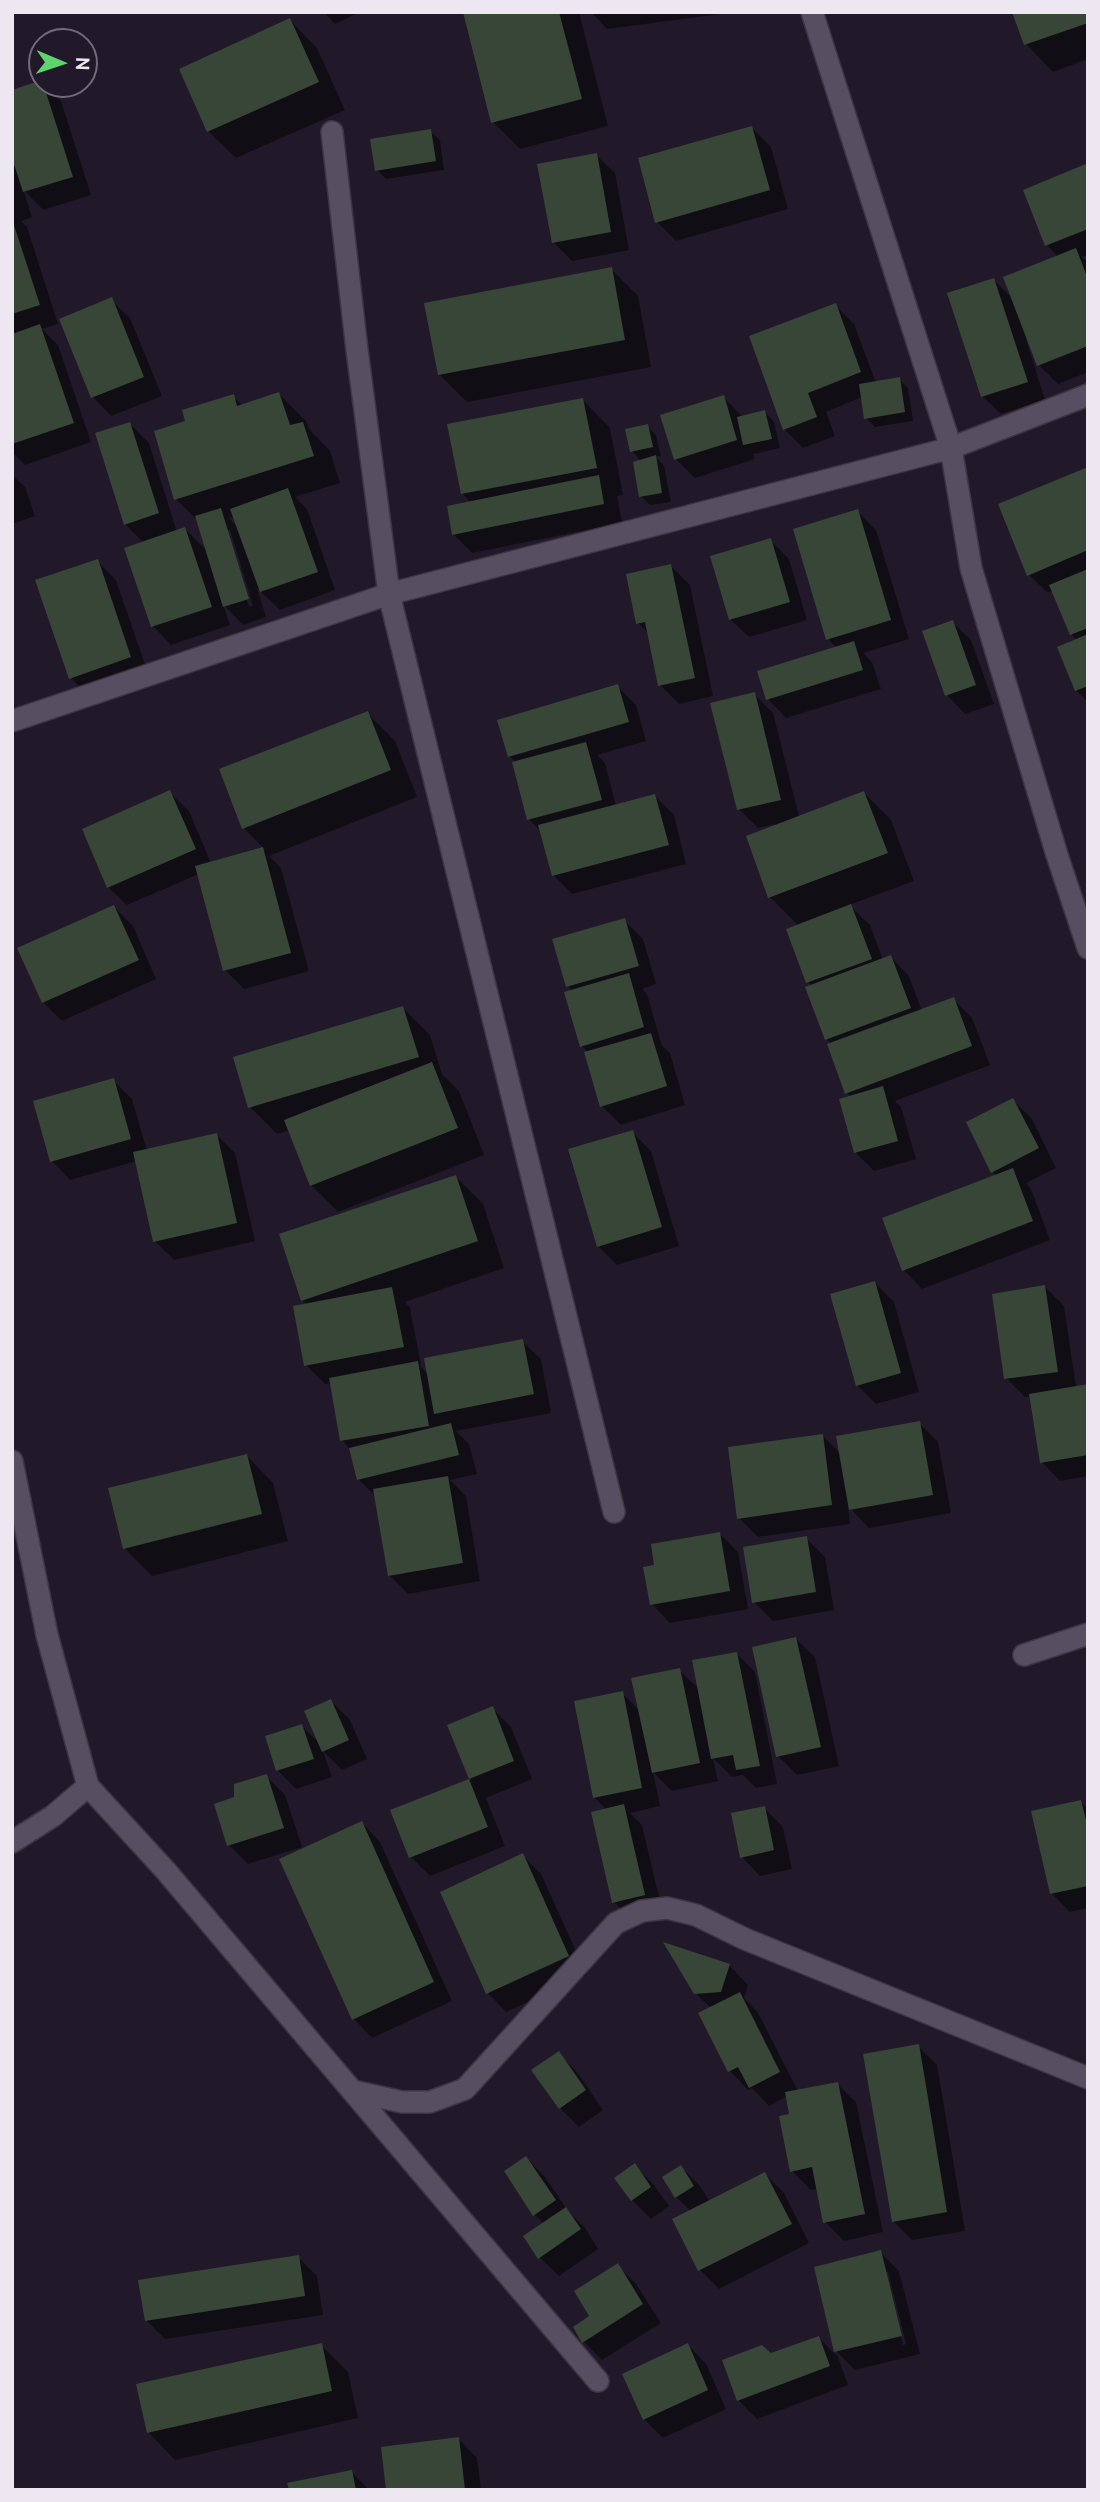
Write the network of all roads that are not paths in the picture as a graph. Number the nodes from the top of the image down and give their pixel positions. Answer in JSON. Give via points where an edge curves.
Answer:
{"nodes":[{"id":1,"x":812,"y":12,"type":"edge"},
{"id":2,"x":332,"y":132,"type":"dead end"},
{"id":3,"x":1088,"y":395,"type":"edge"},
{"id":4,"x":951,"y":448,"type":"junction"},
{"id":5,"x":389,"y":594,"type":"junction"},
{"id":6,"x":12,"y":721,"type":"edge"},
{"id":7,"x":1088,"y":948,"type":"edge"},
{"id":8,"x":12,"y":1461,"type":"edge"},
{"id":9,"x":614,"y":1512,"type":"dead end"},
{"id":10,"x":1088,"y":1634,"type":"edge"},
{"id":11,"x":1024,"y":1655,"type":"dead end"},
{"id":12,"x":88,"y":1786,"type":"junction"},
{"id":13,"x":12,"y":1842,"type":"edge"},
{"id":14,"x":1088,"y":2078,"type":"edge"},
{"id":15,"x":353,"y":2091,"type":"junction"},
{"id":16,"x":598,"y":2381,"type":"dead end"}],
"edges":[{"from":1,"to":4,"type":"street"},
{"from":2,"to":5,"type":"street"},
{"from":3,"to":4,"type":"street"},
{"from":4,"to":5,"type":"street"},
{"from":4,"to":7,"type":"street","via":[[971,568]]},
{"from":5,"to":6,"type":"street"},
{"from":5,"to":9,"type":"street"},
{"from":8,"to":12,"type":"street","via":[[47,1636]]},
{"from":10,"to":11,"type":"street"},
{"from":12,"to":13,"type":"street"},
{"from":12,"to":15,"type":"street"},
{"from":14,"to":15,"type":"street","via":[[696,1915],[667,1908],[642,1911],[616,1923],[465,2090],[430,2102],[401,2102]]},
{"from":15,"to":16,"type":"street"}]}
